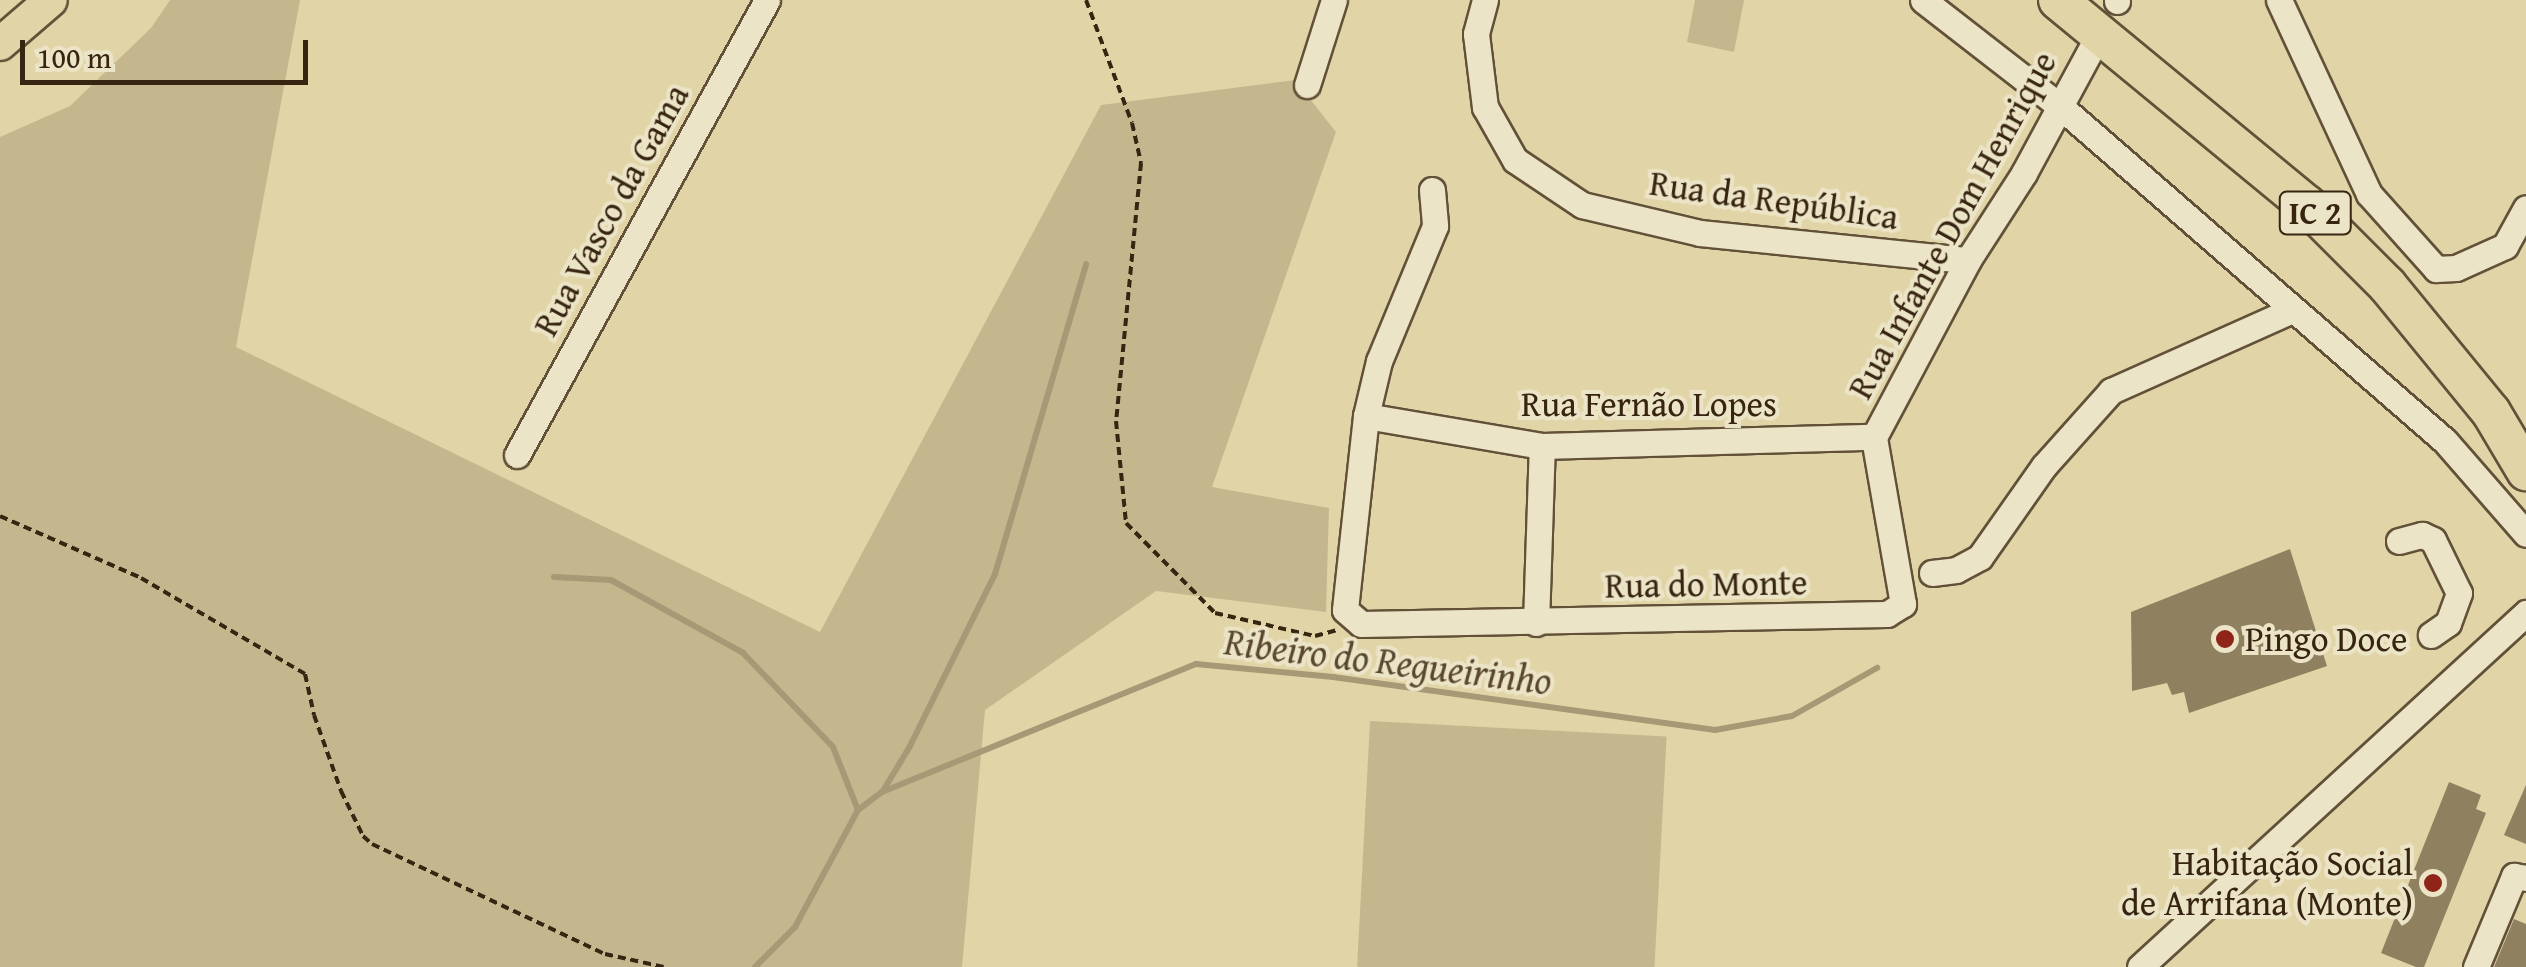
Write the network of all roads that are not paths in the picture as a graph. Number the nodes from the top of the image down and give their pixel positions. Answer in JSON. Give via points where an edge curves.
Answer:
{"nodes":[{"id":1,"x":20,"y":0,"type":"edge"},
{"id":2,"x":51,"y":0,"type":"edge"},
{"id":3,"x":766,"y":0,"type":"edge"},
{"id":4,"x":1334,"y":0,"type":"edge"},
{"id":5,"x":1485,"y":0,"type":"edge"},
{"id":6,"x":1923,"y":0,"type":"edge"},
{"id":7,"x":2058,"y":0,"type":"edge"},
{"id":8,"x":2079,"y":0,"type":"edge"},
{"id":9,"x":2279,"y":0,"type":"edge"},
{"id":10,"x":0,"y":18,"type":"edge"},
{"id":11,"x":0,"y":44,"type":"edge"},
{"id":12,"x":2092,"y":46,"type":"dead end"},
{"id":13,"x":1307,"y":86,"type":"dead end"},
{"id":14,"x":2061,"y":108,"type":"junction"},
{"id":15,"x":1432,"y":190,"type":"dead end"},
{"id":16,"x":2526,"y":208,"type":"edge"},
{"id":17,"x":1968,"y":260,"type":"junction"},
{"id":18,"x":2292,"y":310,"type":"junction"},
{"id":19,"x":1366,"y":416,"type":"junction"},
{"id":20,"x":1874,"y":437,"type":"junction"},
{"id":21,"x":2526,"y":443,"type":"edge"},
{"id":22,"x":1542,"y":446,"type":"junction"},
{"id":23,"x":517,"y":454,"type":"dead end"},
{"id":24,"x":2526,"y":471,"type":"edge"},
{"id":25,"x":2526,"y":534,"type":"edge"},
{"id":26,"x":2399,"y":542,"type":"dead end"},
{"id":27,"x":1932,"y":573,"type":"dead end"},
{"id":28,"x":2526,"y":614,"type":"edge"},
{"id":29,"x":1536,"y":623,"type":"junction"},
{"id":30,"x":2431,"y":636,"type":"dead end"},
{"id":31,"x":2526,"y":878,"type":"edge"},
{"id":32,"x":2140,"y":967,"type":"edge"},
{"id":33,"x":2476,"y":967,"type":"edge"}],
"edges":[{"from":1,"to":10,"type":"main road"},
{"from":2,"to":11,"type":"main road"},
{"from":3,"to":23,"type":"street","name":"Rua Vasco da Gama"},
{"from":4,"to":13,"type":"street"},
{"from":5,"to":17,"type":"street","name":"Rua da República","via":[[1476,34],[1485,106],[1515,160],[1582,205],[1700,233]]},
{"from":6,"to":14,"type":"street"},
{"from":7,"to":24,"type":"highway","number":"IC 2","via":[[2334,232],[2442,348]]},
{"from":8,"to":21,"type":"highway","number":"IC 2","via":[[2316,196],[2399,274],[2503,404]]},
{"from":9,"to":16,"type":"street","via":[[2369,194],[2436,269],[2456,268],[2505,246]]},
{"from":12,"to":14,"type":"street","name":"Rua Infante Dom Henrique"},
{"from":14,"to":17,"type":"street","name":"Rua Infante Dom Henrique"},
{"from":14,"to":18,"type":"street"},
{"from":15,"to":19,"type":"street","via":[[1434,226],[1379,361]]},
{"from":17,"to":20,"type":"street","name":"Rua Infante Dom Henrique"},
{"from":18,"to":25,"type":"street","via":[[2446,440]]},
{"from":18,"to":27,"type":"street","via":[[2110,391],[2044,466],[1980,557]]},
{"from":19,"to":22,"type":"street","name":"Rua Fernão Lopes"},
{"from":19,"to":29,"type":"street","name":"Rua do Monte","via":[[1353,617]]},
{"from":20,"to":22,"type":"street","name":"Rua Fernão Lopes"},
{"from":20,"to":29,"type":"street","name":"Rua do Monte","via":[[1903,604],[1887,614]]},
{"from":22,"to":29,"type":"street"},
{"from":26,"to":30,"type":"street","via":[[2422,534],[2434,540],[2459,593],[2448,623]]},
{"from":28,"to":32,"type":"street"},
{"from":31,"to":33,"type":"street","via":[[2514,876]]}]}
